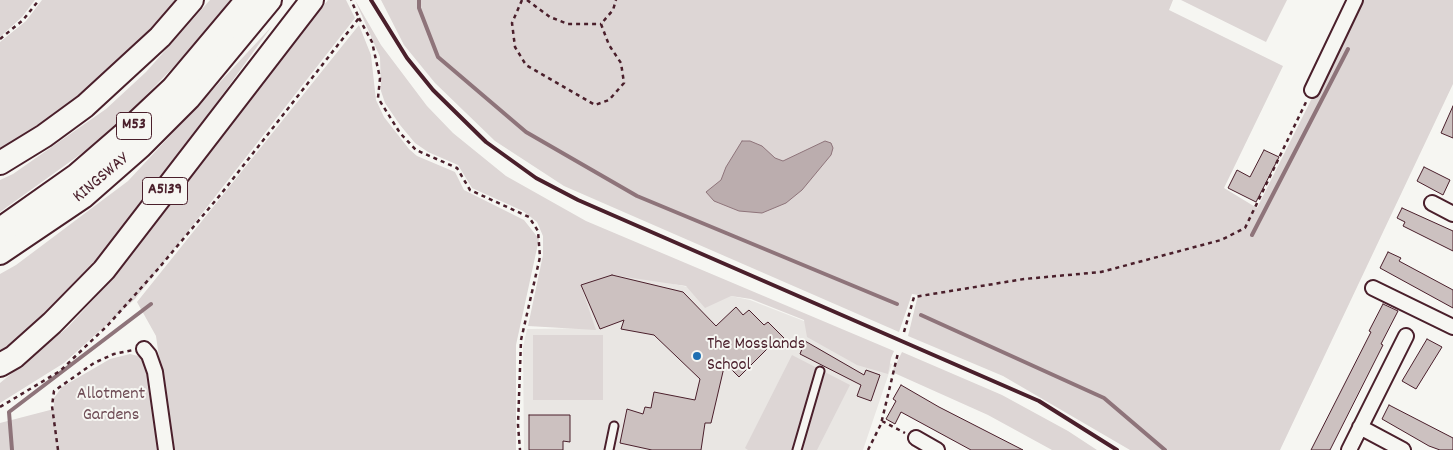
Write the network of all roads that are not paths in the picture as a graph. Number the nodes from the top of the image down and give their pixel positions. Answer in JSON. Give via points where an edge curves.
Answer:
{"nodes":[{"id":1,"x":192,"y":0,"type":"edge"},
{"id":2,"x":248,"y":0,"type":"edge"},
{"id":3,"x":270,"y":0,"type":"edge"},
{"id":4,"x":312,"y":0,"type":"edge"},
{"id":5,"x":1356,"y":0,"type":"edge"},
{"id":6,"x":1312,"y":90,"type":"road end"},
{"id":7,"x":0,"y":163,"type":"edge"},
{"id":8,"x":1432,"y":204,"type":"dead end"},
{"id":9,"x":1453,"y":214,"type":"edge"},
{"id":10,"x":0,"y":231,"type":"edge"},
{"id":11,"x":0,"y":254,"type":"edge"},
{"id":12,"x":1373,"y":288,"type":"dead end"},
{"id":13,"x":1453,"y":327,"type":"edge"},
{"id":14,"x":1406,"y":336,"type":"dead end"},
{"id":15,"x":144,"y":349,"type":"road end"},
{"id":16,"x":5,"y":363,"type":"edge"},
{"id":17,"x":820,"y":371,"type":"dead end"},
{"id":18,"x":614,"y":426,"type":"dead end"},
{"id":19,"x":1360,"y":428,"type":"junction"},
{"id":20,"x":916,"y":438,"type":"road end"},
{"id":21,"x":166,"y":450,"type":"edge"},
{"id":22,"x":609,"y":450,"type":"edge"},
{"id":23,"x":797,"y":450,"type":"edge"},
{"id":24,"x":937,"y":450,"type":"edge"},
{"id":25,"x":1349,"y":450,"type":"edge"},
{"id":26,"x":1403,"y":450,"type":"edge"}],
"edges":[{"from":1,"to":7,"type":"highway","via":[[160,36],[84,106]]},
{"from":2,"to":10,"type":"highway","number":"M53","via":[[174,89],[123,137],[78,176]]},
{"from":3,"to":11,"type":"highway","name":"KINGSWAY","via":[[189,98],[140,147],[83,197]]},
{"from":4,"to":16,"type":"highway","number":"A5139","via":[[104,270],[52,323]]},
{"from":5,"to":6,"type":"street"},
{"from":8,"to":9,"type":"street"},
{"from":12,"to":13,"type":"street"},
{"from":14,"to":19,"type":"street"},
{"from":15,"to":21,"type":"street","via":[[150,355],[155,372]]},
{"from":17,"to":23,"type":"lane"},
{"from":18,"to":22,"type":"lane"},
{"from":19,"to":25,"type":"street"},
{"from":19,"to":26,"type":"street"},
{"from":20,"to":24,"type":"street"}]}
